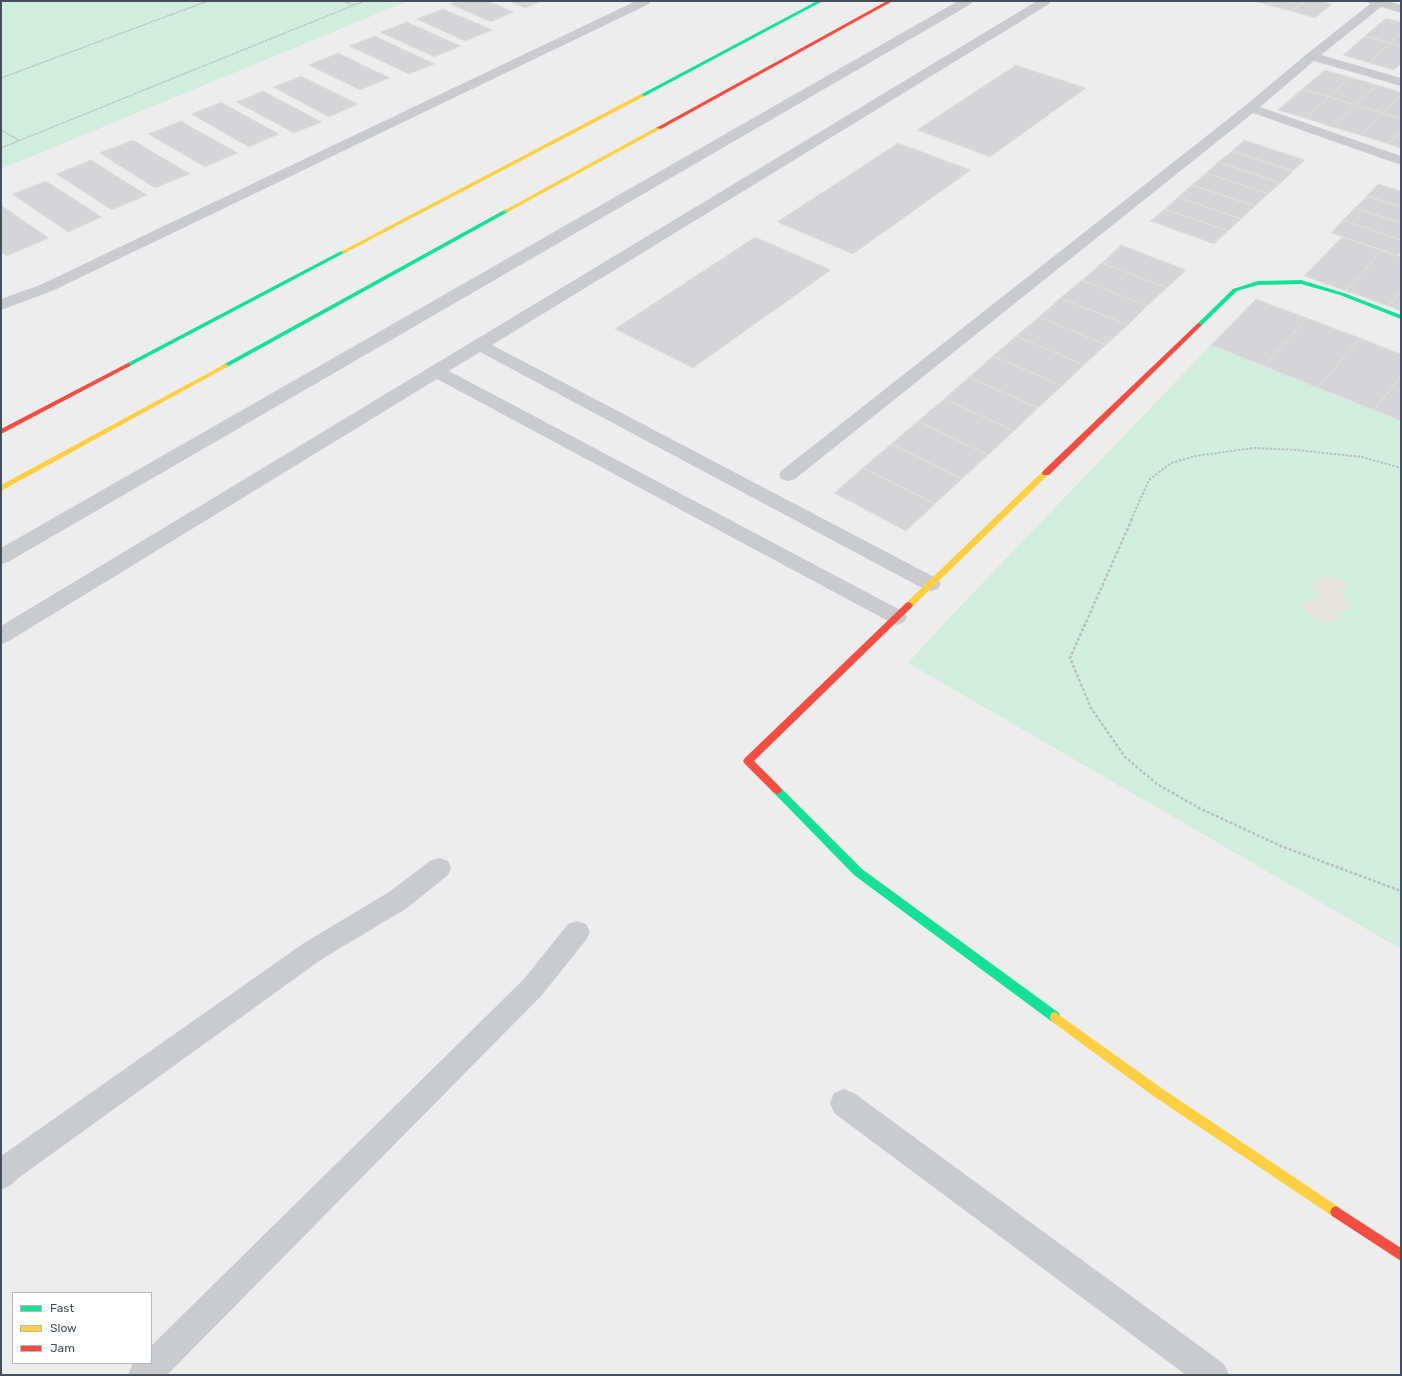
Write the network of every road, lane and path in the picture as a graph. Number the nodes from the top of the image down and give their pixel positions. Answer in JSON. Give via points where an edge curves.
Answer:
{"nodes":[{"id":1,"x":208,"y":1,"type":"edge"},
{"id":2,"x":343,"y":1,"type":"edge"},
{"id":3,"x":364,"y":1,"type":"edge"},
{"id":4,"x":645,"y":1,"type":"edge"},
{"id":5,"x":821,"y":1,"type":"edge"},
{"id":6,"x":891,"y":1,"type":"edge"},
{"id":7,"x":967,"y":1,"type":"edge"},
{"id":8,"x":1044,"y":1,"type":"edge"},
{"id":9,"x":1378,"y":2,"type":"edge"},
{"id":10,"x":353,"y":5,"type":"junction"},
{"id":11,"x":1401,"y":9,"type":"edge"},
{"id":12,"x":1312,"y":56,"type":"junction"},
{"id":13,"x":1,"y":78,"type":"edge"},
{"id":14,"x":1401,"y":82,"type":"edge"},
{"id":15,"x":1251,"y":108,"type":"junction"},
{"id":16,"x":1,"y":130,"type":"edge"},
{"id":17,"x":19,"y":140,"type":"junction"},
{"id":18,"x":1,"y":148,"type":"edge"},
{"id":19,"x":1401,"y":161,"type":"edge"},
{"id":20,"x":1,"y":305,"type":"edge"},
{"id":21,"x":1401,"y":317,"type":"edge"},
{"id":22,"x":479,"y":345,"type":"junction"},
{"id":23,"x":435,"y":371,"type":"junction"},
{"id":24,"x":1,"y":432,"type":"edge"},
{"id":25,"x":1401,"y":468,"type":"edge"},
{"id":26,"x":788,"y":475,"type":"dead end"},
{"id":27,"x":1,"y":488,"type":"edge"},
{"id":28,"x":1,"y":557,"type":"edge"},
{"id":29,"x":931,"y":584,"type":"junction"},
{"id":30,"x":897,"y":617,"type":"junction"},
{"id":31,"x":1,"y":636,"type":"edge"},
{"id":32,"x":439,"y":868,"type":"dead end"},
{"id":33,"x":1401,"y":891,"type":"edge"},
{"id":34,"x":577,"y":932,"type":"dead end"},
{"id":35,"x":844,"y":1103,"type":"dead end"},
{"id":36,"x":1,"y":1175,"type":"edge"},
{"id":37,"x":1401,"y":1254,"type":"edge"},
{"id":38,"x":144,"y":1375,"type":"edge"},
{"id":39,"x":1214,"y":1375,"type":"edge"}],
"edges":[{"from":1,"to":13,"type":"path"},
{"from":2,"to":10,"type":"path"},
{"from":3,"to":10,"type":"path"},
{"from":4,"to":20,"type":"street","via":[[46,288]]},
{"from":5,"to":24,"type":"street"},
{"from":6,"to":27,"type":"street"},
{"from":7,"to":28,"type":"street"},
{"from":8,"to":22,"type":"street"},
{"from":9,"to":11,"type":"street"},
{"from":9,"to":12,"type":"street"},
{"from":10,"to":17,"type":"path"},
{"from":12,"to":14,"type":"street"},
{"from":12,"to":15,"type":"street"},
{"from":15,"to":19,"type":"street"},
{"from":15,"to":26,"type":"street"},
{"from":16,"to":17,"type":"path"},
{"from":17,"to":18,"type":"path"},
{"from":21,"to":29,"type":"street","via":[[1342,294],[1301,282],[1258,283],[1235,290]]},
{"from":22,"to":23,"type":"street"},
{"from":22,"to":29,"type":"street"},
{"from":23,"to":30,"type":"street"},
{"from":23,"to":31,"type":"street"},
{"from":25,"to":33,"type":"path","via":[[1362,457],[1253,448],[1196,456],[1171,463],[1149,480],[1070,658],[1091,708],[1116,745],[1125,758],[1157,784],[1201,809],[1281,846]]},
{"from":29,"to":30,"type":"street"},
{"from":30,"to":37,"type":"street","via":[[748,761],[858,872],[1156,1091]]},
{"from":32,"to":36,"type":"street","via":[[398,900],[313,951]]},
{"from":34,"to":38,"type":"street","via":[[533,988]]},
{"from":35,"to":39,"type":"street"}]}
